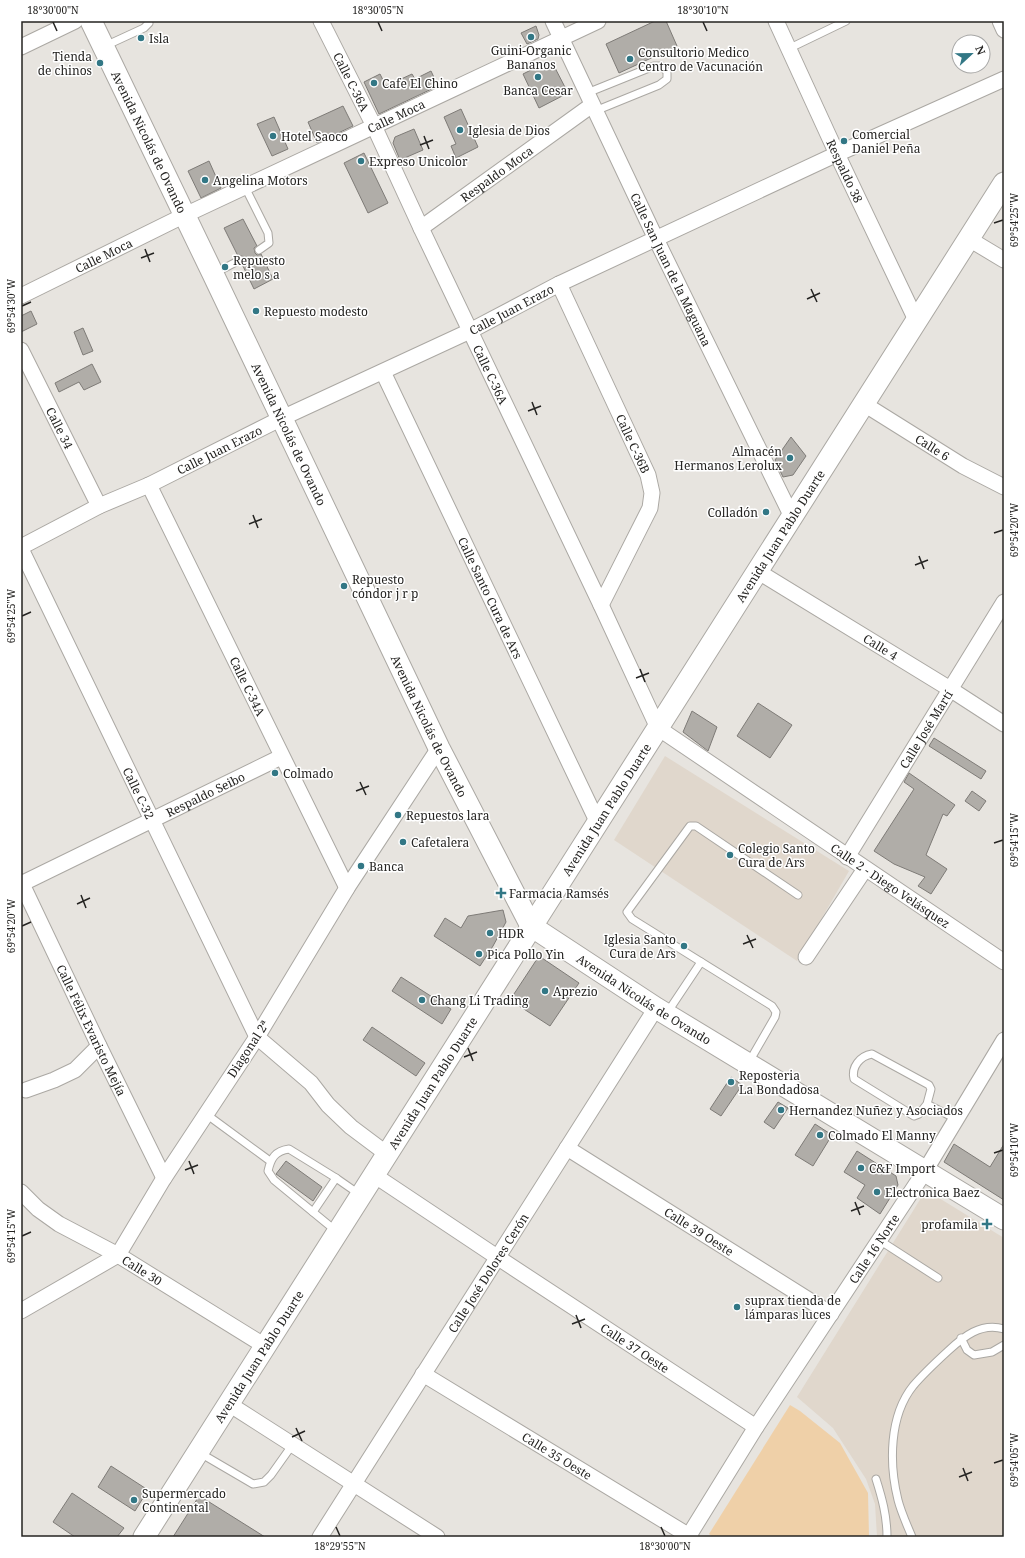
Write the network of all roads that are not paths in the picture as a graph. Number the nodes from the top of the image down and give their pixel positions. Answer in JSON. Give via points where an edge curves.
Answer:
{"nodes":[{"id":1,"x":75,"y":21,"type":"edge"},
{"id":2,"x":91,"y":21,"type":"edge"},
{"id":3,"x":148,"y":21,"type":"edge"},
{"id":4,"x":321,"y":21,"type":"edge"},
{"id":5,"x":553,"y":21,"type":"edge"},
{"id":6,"x":598,"y":21,"type":"edge"},
{"id":7,"x":776,"y":21,"type":"edge"},
{"id":8,"x":846,"y":21,"type":"edge"},
{"id":9,"x":1000,"y":21,"type":"edge"},
{"id":10,"x":1004,"y":30,"type":"edge"},
{"id":11,"x":561,"y":37,"type":"junction"},
{"id":12,"x":21,"y":47,"type":"edge"},
{"id":13,"x":103,"y":47,"type":"junction"},
{"id":14,"x":788,"y":49,"type":"junction"},
{"id":15,"x":1004,"y":79,"type":"edge"},
{"id":16,"x":591,"y":103,"type":"junction"},
{"id":17,"x":374,"y":126,"type":"junction"},
{"id":18,"x":836,"y":154,"type":"junction"},
{"id":19,"x":1004,"y":183,"type":"edge"},
{"id":20,"x":245,"y":187,"type":"junction"},
{"id":21,"x":185,"y":215,"type":"junction"},
{"id":22,"x":421,"y":228,"type":"junction"},
{"id":23,"x":656,"y":239,"type":"junction"},
{"id":24,"x":969,"y":239,"type":"junction"},
{"id":25,"x":259,"y":250,"type":"dead end"},
{"id":26,"x":240,"y":260,"type":"dead end"},
{"id":27,"x":1004,"y":260,"type":"edge"},
{"id":28,"x":213,"y":274,"type":"junction"},
{"id":29,"x":559,"y":284,"type":"junction"},
{"id":30,"x":21,"y":296,"type":"edge"},
{"id":31,"x":916,"y":320,"type":"junction"},
{"id":32,"x":470,"y":331,"type":"junction"},
{"id":33,"x":21,"y":350,"type":"edge"},
{"id":34,"x":383,"y":372,"type":"junction"},
{"id":35,"x":864,"y":404,"type":"junction"},
{"id":36,"x":282,"y":418,"type":"junction"},
{"id":37,"x":149,"y":485,"type":"junction"},
{"id":38,"x":1004,"y":487,"type":"edge"},
{"id":39,"x":99,"y":506,"type":"junction"},
{"id":40,"x":792,"y":517,"type":"junction"},
{"id":41,"x":21,"y":548,"type":"edge"},
{"id":42,"x":757,"y":571,"type":"junction"},
{"id":43,"x":1004,"y":602,"type":"edge"},
{"id":44,"x":601,"y":605,"type":"junction"},
{"id":45,"x":950,"y":689,"type":"junction"},
{"id":46,"x":1004,"y":724,"type":"edge"},
{"id":47,"x":658,"y":728,"type":"junction"},
{"id":48,"x":439,"y":748,"type":"junction"},
{"id":49,"x":281,"y":757,"type":"junction"},
{"id":50,"x":152,"y":820,"type":"junction"},
{"id":51,"x":598,"y":822,"type":"junction"},
{"id":52,"x":847,"y":857,"type":"junction"},
{"id":53,"x":865,"y":869,"type":"junction"},
{"id":54,"x":21,"y":883,"type":"edge"},
{"id":55,"x":347,"y":888,"type":"junction"},
{"id":56,"x":798,"y":895,"type":"dead end"},
{"id":57,"x":531,"y":926,"type":"junction"},
{"id":58,"x":806,"y":957,"type":"dead end"},
{"id":59,"x":701,"y":962,"type":"junction"},
{"id":60,"x":1004,"y":962,"type":"edge"},
{"id":61,"x":661,"y":1011,"type":"junction"},
{"id":62,"x":256,"y":1037,"type":"junction"},
{"id":63,"x":1004,"y":1040,"type":"edge"},
{"id":64,"x":99,"y":1046,"type":"junction"},
{"id":65,"x":748,"y":1064,"type":"junction"},
{"id":66,"x":26,"y":1090,"type":"dead end"},
{"id":67,"x":927,"y":1104,"type":"junction"},
{"id":68,"x":206,"y":1114,"type":"junction"},
{"id":69,"x":956,"y":1119,"type":"junction"},
{"id":70,"x":567,"y":1148,"type":"junction"},
{"id":71,"x":387,"y":1154,"type":"junction"},
{"id":72,"x":270,"y":1161,"type":"junction"},
{"id":73,"x":925,"y":1171,"type":"junction"},
{"id":74,"x":374,"y":1175,"type":"junction"},
{"id":75,"x":164,"y":1178,"type":"junction"},
{"id":76,"x":336,"y":1178,"type":"junction"},
{"id":77,"x":21,"y":1192,"type":"edge"},
{"id":78,"x":361,"y":1195,"type":"junction"},
{"id":79,"x":313,"y":1212,"type":"junction"},
{"id":80,"x":1004,"y":1219,"type":"edge"},
{"id":81,"x":337,"y":1232,"type":"junction"},
{"id":82,"x":880,"y":1240,"type":"junction"},
{"id":83,"x":118,"y":1255,"type":"junction"},
{"id":84,"x":497,"y":1257,"type":"junction"},
{"id":85,"x":938,"y":1278,"type":"dead end"},
{"id":86,"x":21,"y":1311,"type":"edge"},
{"id":87,"x":831,"y":1314,"type":"junction"},
{"id":88,"x":1004,"y":1329,"type":"edge"},
{"id":89,"x":961,"y":1338,"type":"junction"},
{"id":90,"x":1004,"y":1345,"type":"edge"},
{"id":91,"x":265,"y":1346,"type":"junction"},
{"id":92,"x":423,"y":1374,"type":"junction"},
{"id":93,"x":229,"y":1404,"type":"junction"},
{"id":94,"x":756,"y":1427,"type":"junction"},
{"id":95,"x":292,"y":1444,"type":"junction"},
{"id":96,"x":198,"y":1452,"type":"junction"},
{"id":97,"x":876,"y":1479,"type":"dead end"},
{"id":98,"x":354,"y":1484,"type":"junction"},
{"id":99,"x":144,"y":1537,"type":"edge"},
{"id":100,"x":320,"y":1537,"type":"edge"},
{"id":101,"x":437,"y":1537,"type":"edge"},
{"id":102,"x":689,"y":1537,"type":"edge"},
{"id":103,"x":887,"y":1537,"type":"edge"},
{"id":104,"x":912,"y":1537,"type":"edge"}],
"edges":[{"from":1,"to":12,"type":"street"},
{"from":2,"to":13,"type":"main road","name":"Avenida Nicolás de Ovando"},
{"from":3,"to":13,"type":"lane","via":[[144,28]]},
{"from":4,"to":17,"type":"street","name":"Calle C-36A"},
{"from":5,"to":11,"type":"street","name":"Calle San Juan de la Maguana"},
{"from":6,"to":11,"type":"street","name":"Calle Moca"},
{"from":7,"to":14,"type":"street","name":"Respaldo 38"},
{"from":8,"to":14,"type":"lane"},
{"from":9,"to":10,"type":"street"},
{"from":11,"to":16,"type":"street","name":"Calle San Juan de la Maguana"},
{"from":11,"to":17,"type":"street","name":"Calle Moca"},
{"from":13,"to":21,"type":"main road","name":"Avenida Nicolás de Ovando"},
{"from":14,"to":18,"type":"street","name":"Respaldo 38"},
{"from":15,"to":18,"type":"street","name":"Calle Juan Erazo"},
{"from":16,"to":16,"type":"lane","via":[[659,65],[668,72],[667,79],[659,85]]},
{"from":16,"to":22,"type":"street","name":"Respaldo Moca"},
{"from":16,"to":23,"type":"street","name":"Calle San Juan de la Maguana"},
{"from":17,"to":20,"type":"street","name":"Calle Moca"},
{"from":17,"to":22,"type":"street","name":"Calle C-36A"},
{"from":18,"to":23,"type":"street","name":"Calle Juan Erazo"},
{"from":18,"to":31,"type":"street","name":"Respaldo 38"},
{"from":19,"to":24,"type":"main road","name":"Avenida Juan Pablo Duarte"},
{"from":20,"to":21,"type":"street","name":"Calle Moca"},
{"from":20,"to":25,"type":"lane","via":[[268,233],[269,243]]},
{"from":21,"to":28,"type":"main road","name":"Avenida Nicolás de Ovando"},
{"from":21,"to":30,"type":"street","name":"Calle Moca"},
{"from":22,"to":32,"type":"street","name":"Calle C-36A"},
{"from":23,"to":29,"type":"street","name":"Calle Juan Erazo"},
{"from":23,"to":40,"type":"street","name":"Calle San Juan de la Maguana"},
{"from":24,"to":27,"type":"street"},
{"from":24,"to":31,"type":"main road","name":"Avenida Juan Pablo Duarte"},
{"from":26,"to":28,"type":"lane"},
{"from":28,"to":36,"type":"main road","name":"Avenida Nicolás de Ovando"},
{"from":29,"to":32,"type":"street","name":"Calle Juan Erazo"},
{"from":29,"to":44,"type":"street","name":"Calle C-36B","via":[[648,475],[652,493],[650,508]]},
{"from":31,"to":35,"type":"main road","name":"Avenida Juan Pablo Duarte"},
{"from":32,"to":34,"type":"street","name":"Calle Juan Erazo"},
{"from":32,"to":44,"type":"street","name":"Calle C-36A"},
{"from":33,"to":39,"type":"street","name":"Calle 34"},
{"from":34,"to":36,"type":"street","name":"Calle Juan Erazo"},
{"from":34,"to":51,"type":"street","name":"Calle Santo Cura de Ars"},
{"from":35,"to":38,"type":"street","name":"Calle 6","via":[[963,466]]},
{"from":35,"to":40,"type":"main road","name":"Avenida Juan Pablo Duarte"},
{"from":36,"to":37,"type":"street","name":"Calle Juan Erazo"},
{"from":36,"to":48,"type":"main road","name":"Avenida Nicolás de Ovando"},
{"from":37,"to":39,"type":"street","name":"Calle Juan Erazo"},
{"from":37,"to":49,"type":"street","name":"Calle C-34A"},
{"from":39,"to":41,"type":"street","name":"Calle Juan Erazo"},
{"from":40,"to":42,"type":"main road","name":"Avenida Juan Pablo Duarte"},
{"from":41,"to":50,"type":"street","name":"Calle C-32"},
{"from":42,"to":45,"type":"street","name":"Calle 4"},
{"from":42,"to":47,"type":"main road","name":"Avenida Juan Pablo Duarte"},
{"from":43,"to":45,"type":"street","name":"Calle José Martí"},
{"from":44,"to":47,"type":"street","name":"Calle C-36A"},
{"from":45,"to":46,"type":"street","name":"Calle 4"},
{"from":45,"to":52,"type":"street","name":"Calle José Martí"},
{"from":47,"to":51,"type":"main road","name":"Avenida Juan Pablo Duarte"},
{"from":47,"to":52,"type":"street","name":"Calle 2 - Diego Velásquez"},
{"from":48,"to":55,"type":"street","name":"Diagonal 2ª"},
{"from":48,"to":57,"type":"main road","name":"Avenida Nicolás de Ovando"},
{"from":49,"to":50,"type":"street","name":"Respaldo Seibo"},
{"from":49,"to":55,"type":"street","name":"Calle C-34A"},
{"from":50,"to":54,"type":"street","name":"Respaldo Seibo"},
{"from":50,"to":62,"type":"street","name":"Calle C-32"},
{"from":51,"to":57,"type":"main road","name":"Avenida Juan Pablo Duarte"},
{"from":52,"to":53,"type":"street","name":"Calle 2 - Diego Velásquez"},
{"from":53,"to":58,"type":"street"},
{"from":53,"to":60,"type":"street","name":"Calle 2 - Diego Velásquez"},
{"from":54,"to":64,"type":"street","name":"Calle Félix Evaristo Mejía"},
{"from":55,"to":62,"type":"street","name":"Diagonal 2ª"},
{"from":56,"to":59,"type":"lane","via":[[696,826],[690,826],[627,912],[632,919]]},
{"from":57,"to":61,"type":"main road","name":"Avenida Nicolás de Ovando"},
{"from":57,"to":71,"type":"main road","name":"Avenida Juan Pablo Duarte"},
{"from":59,"to":61,"type":"lane"},
{"from":59,"to":65,"type":"lane","via":[[772,1006],[776,1012]]},
{"from":61,"to":65,"type":"main road","name":"Avenida Nicolás de Ovando"},
{"from":61,"to":70,"type":"street","name":"Calle José Dolores Cerón"},
{"from":62,"to":68,"type":"street","name":"Diagonal 2ª"},
{"from":62,"to":71,"type":"street","via":[[311,1084],[351,1128]]},
{"from":63,"to":69,"type":"street","name":"Calle 16 Norte"},
{"from":64,"to":66,"type":"street","via":[[76,1070]]},
{"from":64,"to":75,"type":"street","name":"Calle Félix Evaristo Mejía"},
{"from":65,"to":73,"type":"main road","name":"Avenida Nicolás de Ovando"},
{"from":67,"to":67,"type":"lane","via":[[931,1089],[929,1085],[872,1054],[865,1055],[852,1072],[854,1079],[914,1116]]},
{"from":67,"to":69,"type":"lane"},
{"from":68,"to":72,"type":"lane"},
{"from":68,"to":75,"type":"street","name":"Diagonal 2ª"},
{"from":69,"to":73,"type":"street","name":"Calle 16 Norte"},
{"from":70,"to":84,"type":"street","name":"Calle José Dolores Cerón"},
{"from":70,"to":87,"type":"street","name":"Calle 39 Oeste"},
{"from":71,"to":74,"type":"main road","name":"Avenida Juan Pablo Duarte"},
{"from":72,"to":76,"type":"lane","via":[[281,1150],[289,1149]]},
{"from":72,"to":79,"type":"lane","via":[[268,1171],[274,1180]]},
{"from":73,"to":80,"type":"main road","name":"Avenida Nicolás de Ovando"},
{"from":73,"to":82,"type":"street","name":"Calle 16 Norte"},
{"from":74,"to":78,"type":"main road","name":"Avenida Juan Pablo Duarte"},
{"from":74,"to":84,"type":"street","name":"Calle 37 Oeste"},
{"from":75,"to":83,"type":"street","name":"Diagonal 2ª"},
{"from":76,"to":78,"type":"lane"},
{"from":76,"to":79,"type":"lane"},
{"from":77,"to":83,"type":"street","name":"Calle 30","via":[[38,1209],[59,1224]]},
{"from":78,"to":81,"type":"main road","name":"Avenida Juan Pablo Duarte"},
{"from":79,"to":81,"type":"lane"},
{"from":81,"to":91,"type":"main road","name":"Avenida Juan Pablo Duarte"},
{"from":82,"to":85,"type":"lane"},
{"from":82,"to":87,"type":"street","name":"Calle 16 Norte"},
{"from":83,"to":86,"type":"street","name":"Diagonal 2ª"},
{"from":83,"to":91,"type":"street","name":"Calle 30"},
{"from":84,"to":92,"type":"street","name":"Calle José Dolores Cerón"},
{"from":84,"to":94,"type":"street","name":"Calle 37 Oeste"},
{"from":87,"to":94,"type":"street","name":"Calle 16 Norte"},
{"from":88,"to":89,"type":"lane","via":[[978,1330]]},
{"from":89,"to":90,"type":"lane","via":[[967,1350],[974,1355],[992,1352]]},
{"from":89,"to":104,"type":"lane","via":[[913,1387],[895,1427],[893,1470],[898,1501]]},
{"from":91,"to":93,"type":"main road","name":"Avenida Juan Pablo Duarte"},
{"from":92,"to":98,"type":"street","name":"Calle José Dolores Cerón"},
{"from":92,"to":102,"type":"street","name":"Calle 35 Oeste"},
{"from":93,"to":95,"type":"street"},
{"from":93,"to":96,"type":"main road","name":"Avenida Juan Pablo Duarte"},
{"from":94,"to":102,"type":"street","name":"Calle 16 Norte"},
{"from":95,"to":96,"type":"lane","via":[[271,1475],[264,1482],[253,1484]]},
{"from":95,"to":98,"type":"street"},
{"from":96,"to":99,"type":"main road","name":"Avenida Juan Pablo Duarte"},
{"from":97,"to":103,"type":"lane","via":[[885,1509]]},
{"from":98,"to":100,"type":"street","name":"Calle José Dolores Cerón"},
{"from":98,"to":101,"type":"street"}]}
